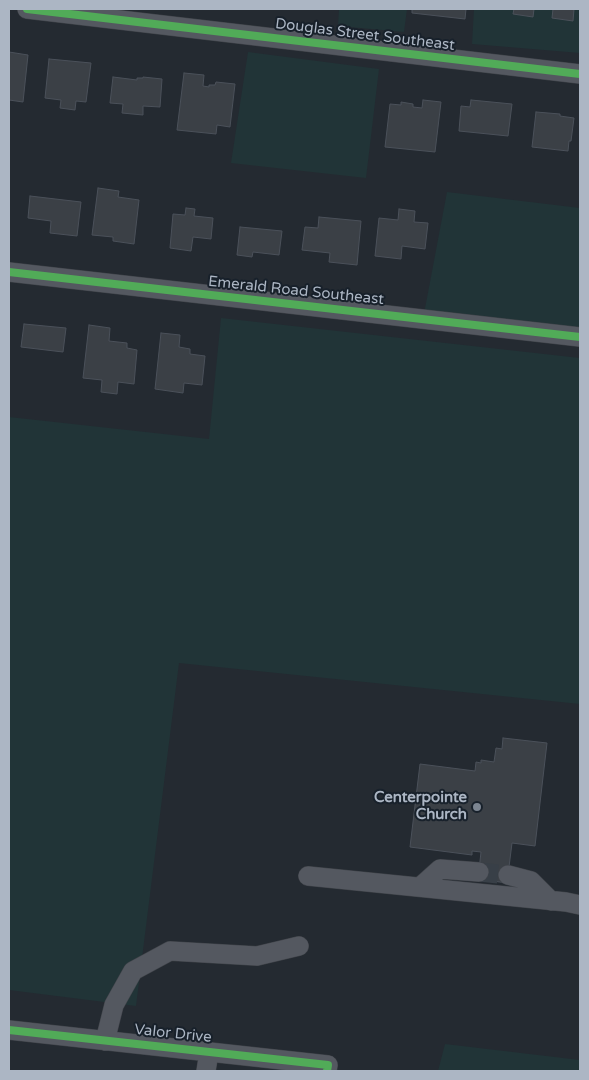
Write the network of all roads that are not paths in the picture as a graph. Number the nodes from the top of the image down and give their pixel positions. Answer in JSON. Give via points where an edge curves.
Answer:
{"nodes":[{"id":1,"x":27,"y":9,"type":"edge"},
{"id":2,"x":580,"y":74,"type":"edge"},
{"id":3,"x":9,"y":272,"type":"edge"},
{"id":4,"x":580,"y":337,"type":"edge"},
{"id":5,"x":479,"y":872,"type":"tunnel mouth"},
{"id":6,"x":508,"y":875,"type":"tunnel mouth"},
{"id":7,"x":308,"y":876,"type":"dead end"},
{"id":8,"x":420,"y":887,"type":"junction"},
{"id":9,"x":550,"y":901,"type":"junction"},
{"id":10,"x":580,"y":905,"type":"edge"},
{"id":11,"x":300,"y":946,"type":"dead end"},
{"id":12,"x":9,"y":1030,"type":"edge"},
{"id":13,"x":106,"y":1041,"type":"junction"},
{"id":14,"x":209,"y":1052,"type":"junction"},
{"id":15,"x":206,"y":1071,"type":"edge"},
{"id":16,"x":327,"y":1071,"type":"edge"}],
"edges":[{"from":1,"to":2,"type":"street","name":"Douglas Street Southeast"},
{"from":3,"to":4,"type":"street","name":"Emerald Road Southeast"},
{"from":5,"to":8,"type":"street","via":[[440,870]]},
{"from":6,"to":9,"type":"street","via":[[532,881]]},
{"from":7,"to":8,"type":"street"},
{"from":8,"to":9,"type":"street"},
{"from":9,"to":10,"type":"street"},
{"from":11,"to":13,"type":"street","via":[[257,956],[170,951],[133,971],[114,1005]]},
{"from":12,"to":13,"type":"street","name":"Valor Drive"},
{"from":13,"to":14,"type":"street","name":"Valor Drive"},
{"from":14,"to":15,"type":"street","name":"Valor Drive"},
{"from":14,"to":16,"type":"street","name":"Valor Drive","via":[[328,1065]]}]}
